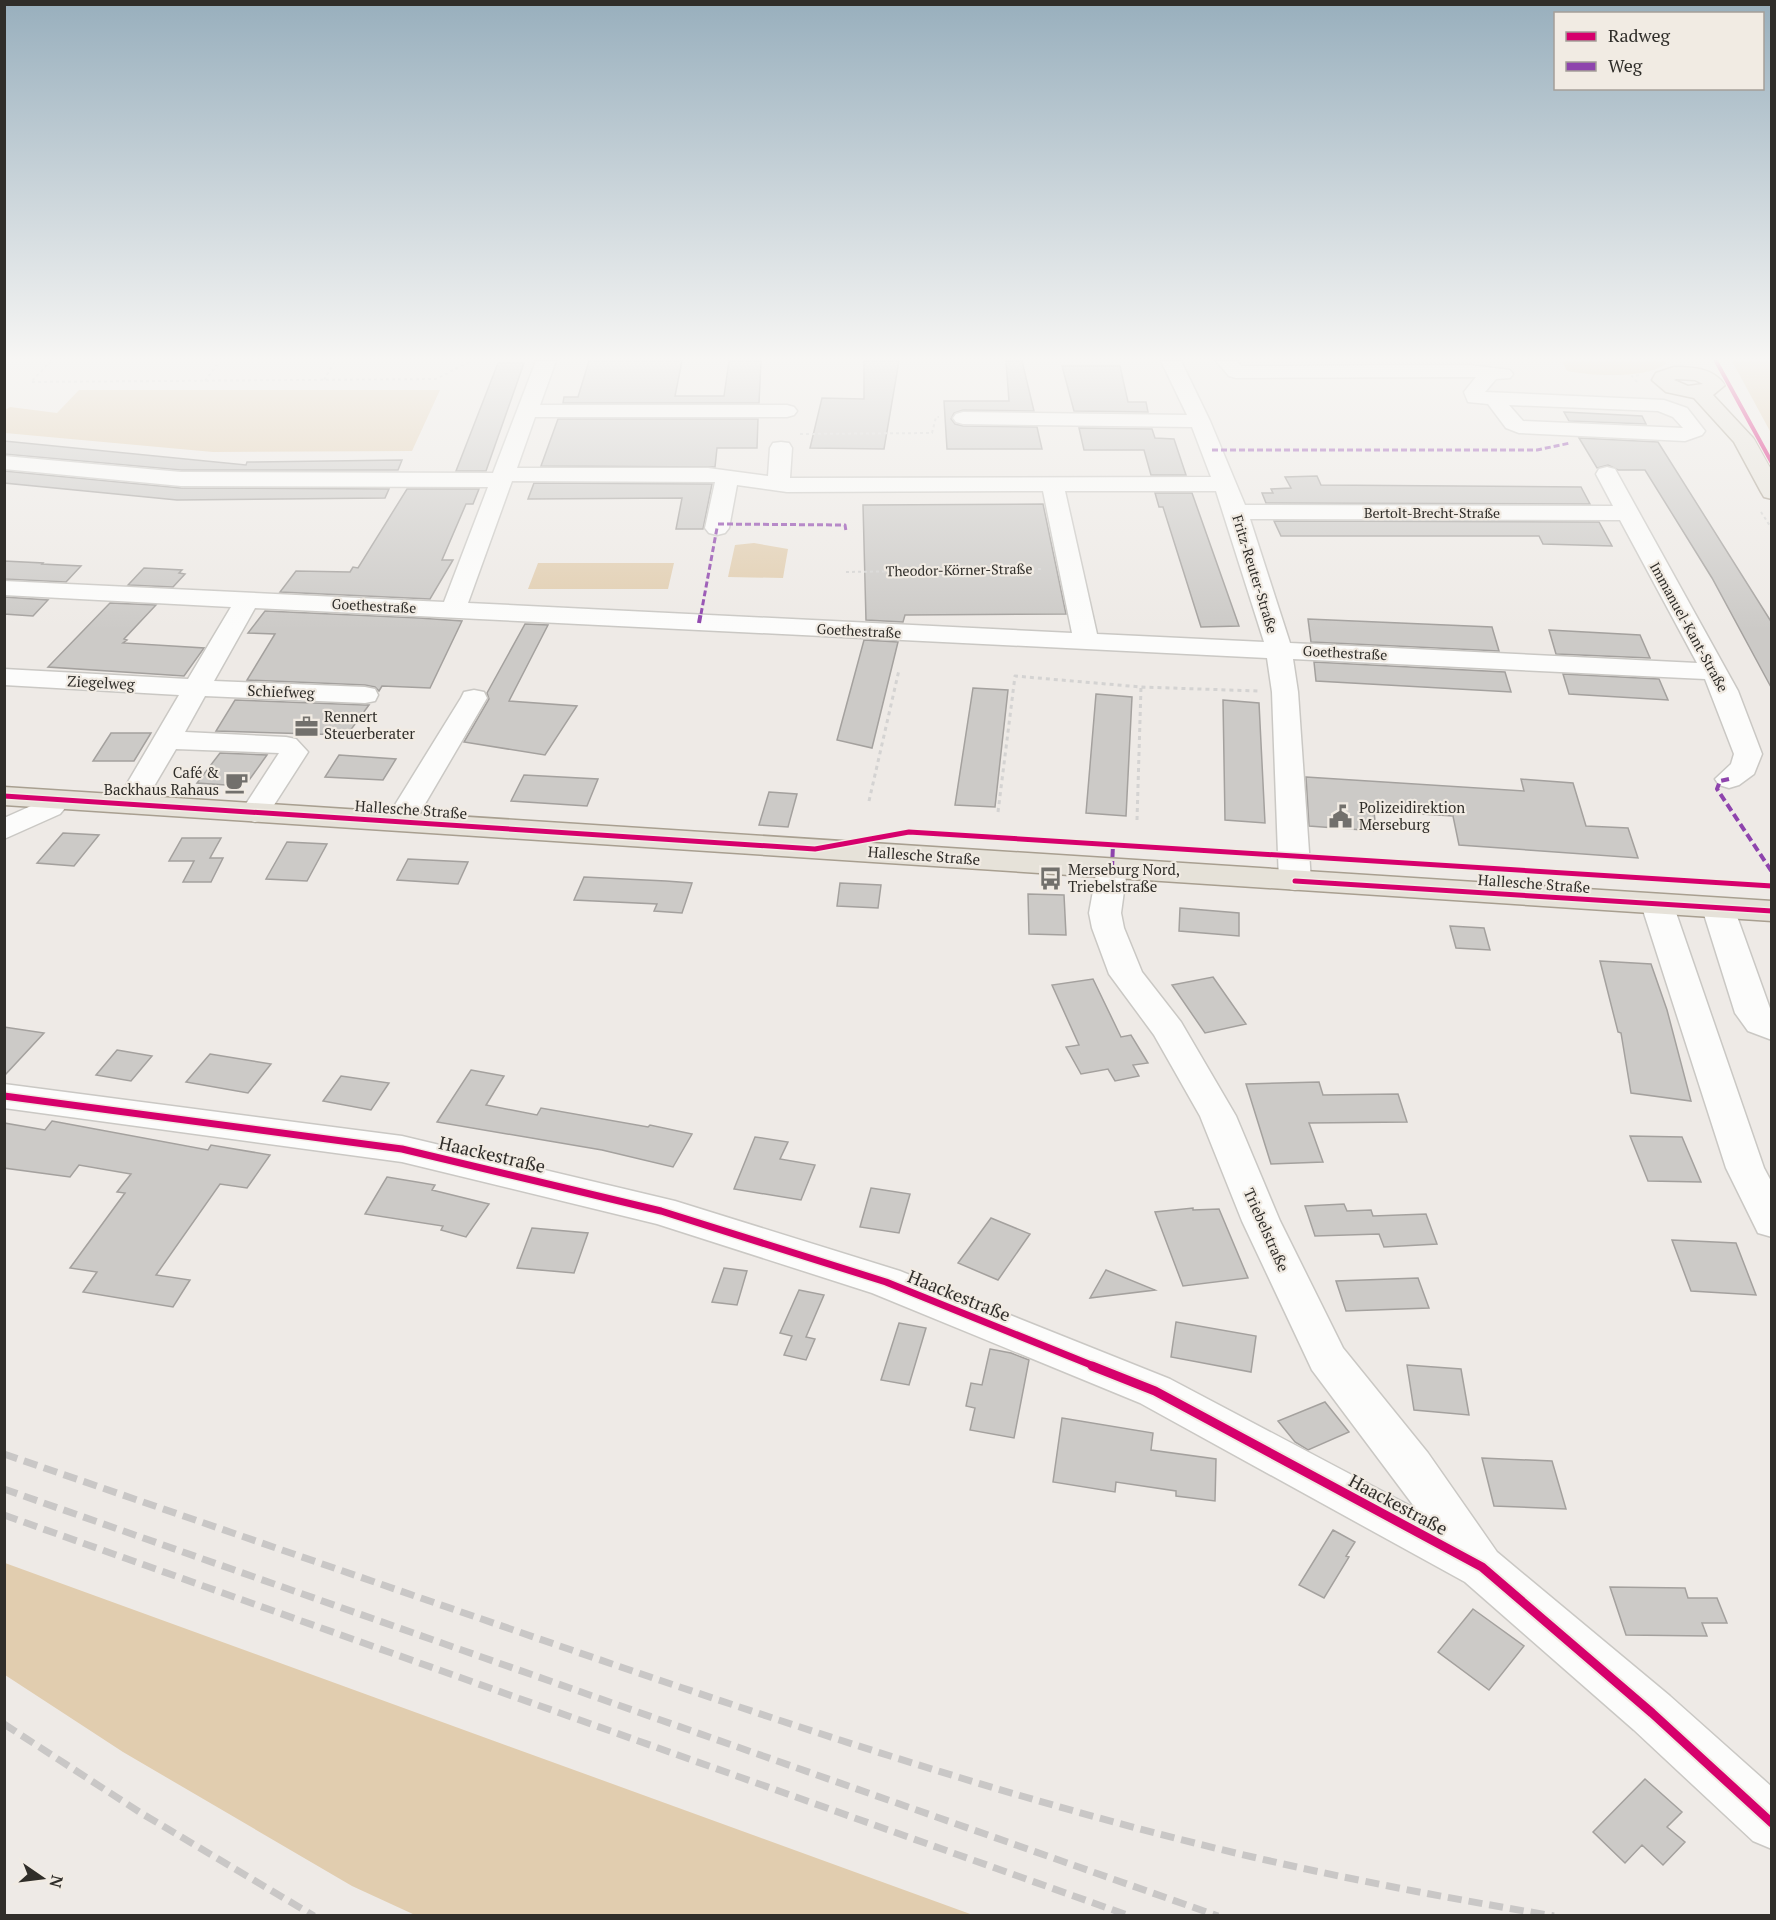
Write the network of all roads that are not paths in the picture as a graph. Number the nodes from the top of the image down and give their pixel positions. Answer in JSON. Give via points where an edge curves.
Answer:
{"nodes":[{"id":1,"x":512,"y":451,"type":"edge"},
{"id":2,"x":782,"y":451,"type":"edge"},
{"id":3,"x":1212,"y":451,"type":"edge"},
{"id":4,"x":1749,"y":451,"type":"edge"},
{"id":5,"x":4,"y":462,"type":"edge"},
{"id":6,"x":1607,"y":474,"type":"dead end"},
{"id":7,"x":502,"y":477,"type":"junction"},
{"id":8,"x":727,"y":478,"type":"junction"},
{"id":9,"x":779,"y":484,"type":"junction"},
{"id":10,"x":1225,"y":484,"type":"junction"},
{"id":11,"x":1053,"y":485,"type":"junction"},
{"id":12,"x":1772,"y":492,"type":"edge"},
{"id":13,"x":1236,"y":513,"type":"junction"},
{"id":14,"x":1627,"y":513,"type":"junction"},
{"id":15,"x":717,"y":528,"type":"dead end"},
{"id":16,"x":4,"y":588,"type":"edge"},
{"id":17,"x":248,"y":599,"type":"junction"},
{"id":18,"x":453,"y":610,"type":"junction"},
{"id":19,"x":1086,"y":641,"type":"junction"},
{"id":20,"x":1279,"y":650,"type":"junction"},
{"id":21,"x":1714,"y":672,"type":"junction"},
{"id":22,"x":4,"y":677,"type":"edge"},
{"id":23,"x":197,"y":688,"type":"junction"},
{"id":24,"x":365,"y":695,"type":"dead end"},
{"id":25,"x":474,"y":698,"type":"dead end"},
{"id":26,"x":168,"y":740,"type":"junction"},
{"id":27,"x":1729,"y":779,"type":"dead end"},
{"id":28,"x":4,"y":796,"type":"edge"},
{"id":29,"x":57,"y":800,"type":"junction"},
{"id":30,"x":130,"y":804,"type":"junction"},
{"id":31,"x":255,"y":813,"type":"junction"},
{"id":32,"x":400,"y":821,"type":"junction"},
{"id":33,"x":4,"y":830,"type":"edge"},
{"id":34,"x":1112,"y":869,"type":"junction"},
{"id":35,"x":1295,"y":881,"type":"junction"},
{"id":36,"x":1657,"y":904,"type":"junction"},
{"id":37,"x":1718,"y":908,"type":"junction"},
{"id":38,"x":1772,"y":911,"type":"edge"},
{"id":39,"x":1772,"y":1029,"type":"edge"},
{"id":40,"x":4,"y":1096,"type":"edge"},
{"id":41,"x":1772,"y":1223,"type":"edge"},
{"id":42,"x":1482,"y":1567,"type":"junction"},
{"id":43,"x":1772,"y":1823,"type":"edge"}],
"edges":[{"from":1,"to":7,"type":"street"},
{"from":2,"to":9,"type":"street"},
{"from":3,"to":10,"type":"street","name":"Fritz-Reuter-Straße"},
{"from":4,"to":12,"type":"main road"},
{"from":5,"to":7,"type":"street","via":[[181,479]]},
{"from":6,"to":14,"type":"street","name":"Immanuel-Kant-Straße"},
{"from":7,"to":8,"type":"street"},
{"from":7,"to":18,"type":"street"},
{"from":8,"to":9,"type":"street"},
{"from":8,"to":15,"type":"street"},
{"from":9,"to":11,"type":"street"},
{"from":10,"to":11,"type":"street"},
{"from":10,"to":13,"type":"street","name":"Fritz-Reuter-Straße"},
{"from":11,"to":19,"type":"street"},
{"from":13,"to":14,"type":"street","name":"Bertolt-Brecht-Straße"},
{"from":13,"to":20,"type":"street","name":"Fritz-Reuter-Straße"},
{"from":14,"to":21,"type":"street","name":"Immanuel-Kant-Straße"},
{"from":16,"to":17,"type":"street","name":"Goethestraße"},
{"from":17,"to":18,"type":"street","name":"Goethestraße"},
{"from":17,"to":23,"type":"street"},
{"from":18,"to":19,"type":"street","name":"Goethestraße"},
{"from":19,"to":20,"type":"street","name":"Goethestraße"},
{"from":20,"to":21,"type":"street","name":"Goethestraße"},
{"from":20,"to":35,"type":"street","name":"Fritz-Reuter-Straße","via":[[1285,692]]},
{"from":21,"to":27,"type":"street","name":"Immanuel-Kant-Straße","via":[[1748,754],[1744,768]]},
{"from":22,"to":23,"type":"street","name":"Ziegelweg"},
{"from":23,"to":24,"type":"street","name":"Schiefweg"},
{"from":23,"to":26,"type":"street"},
{"from":25,"to":32,"type":"street"},
{"from":26,"to":30,"type":"street"},
{"from":26,"to":31,"type":"street","via":[[286,745],[294,752]]},
{"from":28,"to":29,"type":"main road","name":"Hallesche Straße"},
{"from":29,"to":30,"type":"main road","name":"Hallesche Straße"},
{"from":29,"to":33,"type":"street","via":[[50,808]]},
{"from":30,"to":31,"type":"main road","name":"Hallesche Straße"},
{"from":31,"to":32,"type":"main road","name":"Hallesche Straße"},
{"from":32,"to":34,"type":"main road","name":"Hallesche Straße"},
{"from":34,"to":35,"type":"main road","name":"Hallesche Straße"},
{"from":34,"to":42,"type":"street","name":"Triebelstraße","via":[[1106,913],[1126,974],[1169,1030],[1218,1116],[1260,1221],[1327,1358],[1412,1466]]},
{"from":35,"to":36,"type":"main road","name":"Hallesche Straße"},
{"from":36,"to":37,"type":"main road","name":"Hallesche Straße"},
{"from":36,"to":41,"type":"street","via":[[1745,1168]]},
{"from":37,"to":38,"type":"main road","name":"Hallesche Straße"},
{"from":37,"to":39,"type":"street","via":[[1752,1013]]},
{"from":40,"to":42,"type":"street","name":"Haackestraße","via":[[402,1149],[661,1211],[886,1282],[1155,1392]]},
{"from":42,"to":43,"type":"street","name":"Haackestraße","via":[[1652,1713]]}]}
